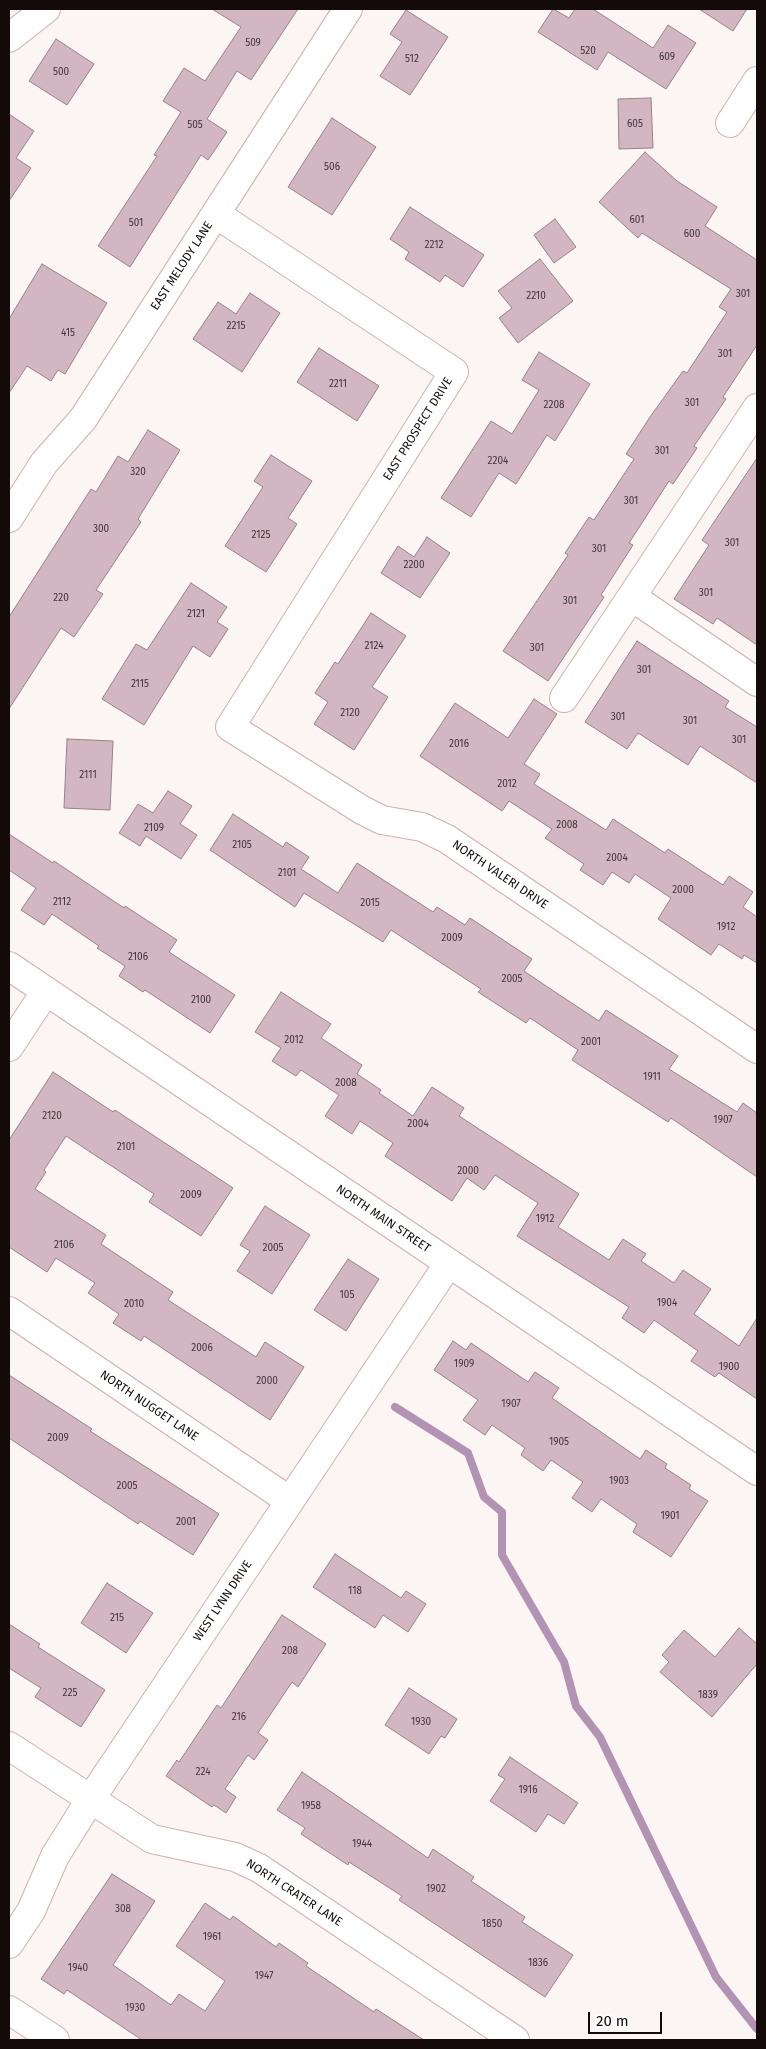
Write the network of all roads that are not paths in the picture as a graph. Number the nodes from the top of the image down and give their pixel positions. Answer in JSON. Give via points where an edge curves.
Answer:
{"nodes":[{"id":1,"x":46,"y":9,"type":"edge"},
{"id":2,"x":348,"y":9,"type":"edge"},
{"id":3,"x":9,"y":38,"type":"edge"},
{"id":4,"x":757,"y":81,"type":"edge"},
{"id":5,"x":730,"y":123,"type":"dead end"},
{"id":6,"x":216,"y":214,"type":"junction"},
{"id":7,"x":757,"y":408,"type":"edge"},
{"id":8,"x":9,"y":518,"type":"edge"},
{"id":9,"x":632,"y":597,"type":"junction"},
{"id":10,"x":757,"y":682,"type":"edge"},
{"id":11,"x":564,"y":698,"type":"dead end"},
{"id":12,"x":230,"y":727,"type":"joint"},
{"id":13,"x":9,"y":966,"type":"edge"},
{"id":14,"x":46,"y":990,"type":"junction"},
{"id":15,"x":9,"y":1047,"type":"edge"},
{"id":16,"x":757,"y":1049,"type":"edge"},
{"id":17,"x":449,"y":1263,"type":"junction"},
{"id":18,"x":9,"y":1311,"type":"edge"},
{"id":19,"x":757,"y":1471,"type":"edge"},
{"id":20,"x":290,"y":1501,"type":"junction"},
{"id":21,"x":9,"y":1746,"type":"edge"},
{"id":22,"x":90,"y":1800,"type":"junction"},
{"id":23,"x":9,"y":1944,"type":"edge"},
{"id":24,"x":9,"y":2010,"type":"edge"},
{"id":25,"x":55,"y":2040,"type":"edge"},
{"id":26,"x":514,"y":2040,"type":"edge"}],
"edges":[{"from":1,"to":3,"type":"street"},
{"from":2,"to":6,"type":"street","name":"EAST MELODY LANE"},
{"from":4,"to":5,"type":"street"},
{"from":6,"to":8,"type":"street","name":"EAST MELODY LANE","via":[[83,419],[44,463]]},
{"from":6,"to":12,"type":"street","name":"EAST PROSPECT DRIVE","via":[[454,372]]},
{"from":7,"to":9,"type":"street"},
{"from":9,"to":10,"type":"street"},
{"from":9,"to":11,"type":"street"},
{"from":12,"to":16,"type":"street","name":"NORTH VALERI DRIVE","via":[[362,810],[382,820],[422,827],[447,839]]},
{"from":13,"to":14,"type":"street","name":"NORTH MAIN STREET"},
{"from":14,"to":15,"type":"street"},
{"from":14,"to":17,"type":"street","name":"NORTH MAIN STREET"},
{"from":17,"to":19,"type":"street","name":"NORTH MAIN STREET"},
{"from":17,"to":20,"type":"street","name":"WEST LYNN DRIVE"},
{"from":18,"to":20,"type":"street","name":"NORTH NUGGET LANE"},
{"from":20,"to":22,"type":"street","name":"WEST LYNN DRIVE"},
{"from":21,"to":22,"type":"street","name":"NORTH CRATER LANE"},
{"from":22,"to":23,"type":"street","name":"WEST LYNN DRIVE","via":[[55,1856],[31,1911]]},
{"from":22,"to":26,"type":"street","name":"NORTH CRATER LANE","via":[[152,1839],[235,1856],[259,1868]]},
{"from":24,"to":25,"type":"street"}]}
